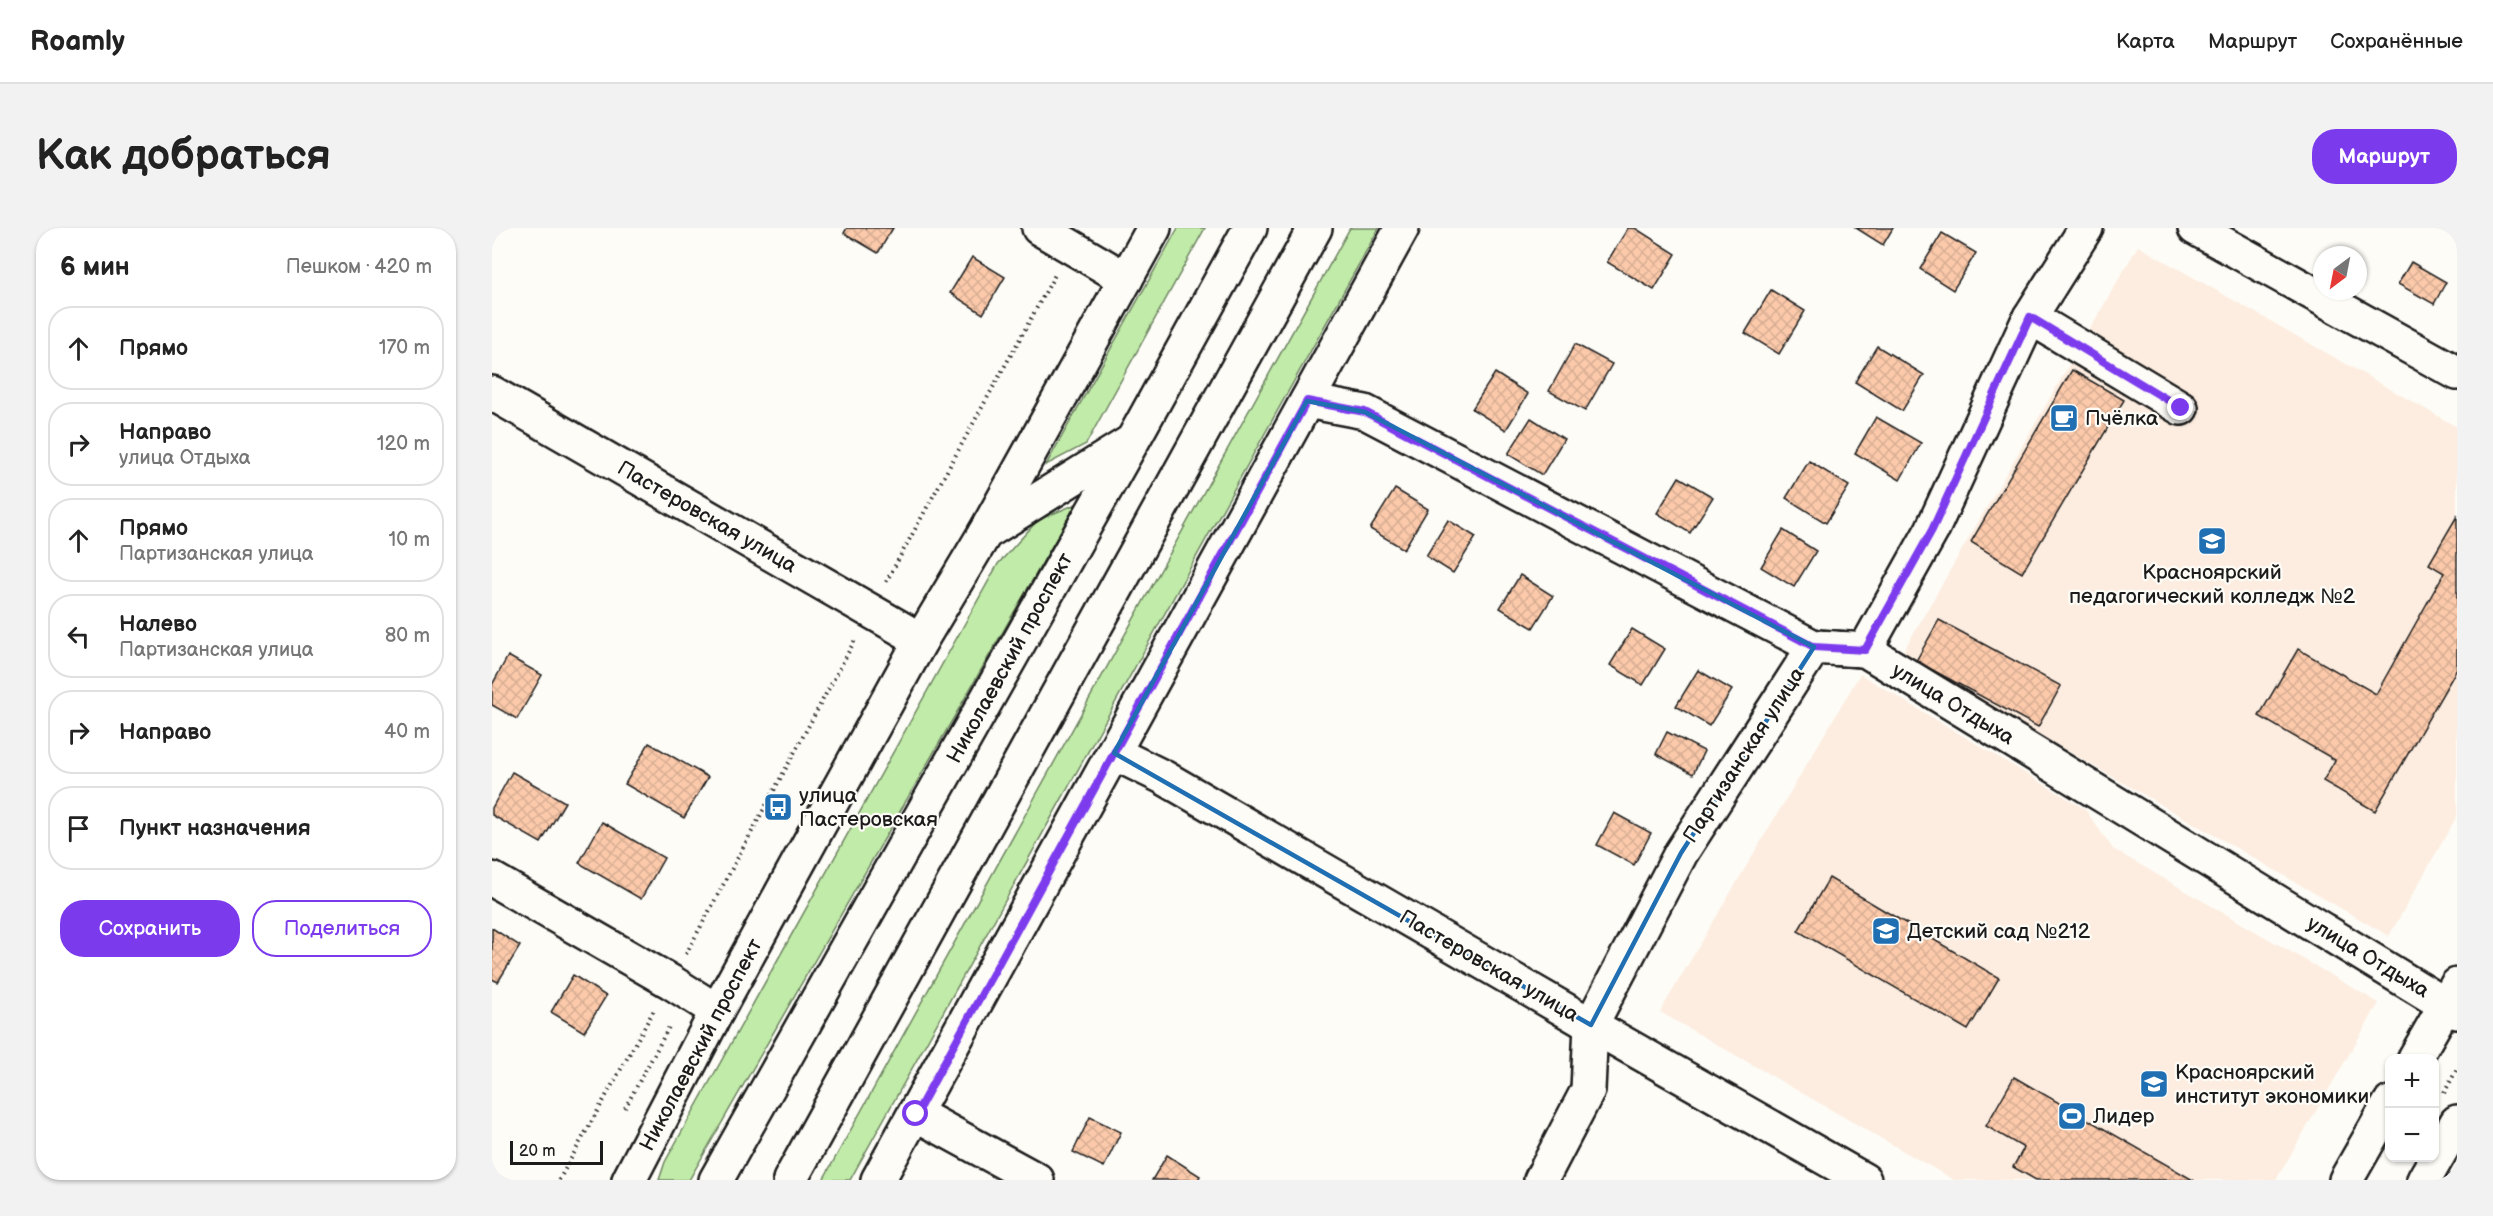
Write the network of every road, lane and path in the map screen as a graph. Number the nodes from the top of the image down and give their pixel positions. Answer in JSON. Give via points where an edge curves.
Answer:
{"nodes":[{"id":1,"x":1039,"y":228,"type":"edge"},
{"id":2,"x":1154,"y":228,"type":"edge"},
{"id":3,"x":1250,"y":228,"type":"edge"},
{"id":4,"x":1315,"y":228,"type":"edge"},
{"id":5,"x":1402,"y":228,"type":"edge"},
{"id":6,"x":2086,"y":228,"type":"edge"},
{"id":7,"x":2195,"y":228,"type":"edge"},
{"id":8,"x":1057,"y":273,"type":"dead end"},
{"id":9,"x":1126,"y":279,"type":"junction"},
{"id":10,"x":2030,"y":317,"type":"junction"},
{"id":11,"x":2457,"y":373,"type":"edge"},
{"id":12,"x":492,"y":393,"type":"edge"},
{"id":13,"x":1307,"y":401,"type":"junction"},
{"id":14,"x":2181,"y":408,"type":"dead end"},
{"id":15,"x":1133,"y":440,"type":"junction"},
{"id":16,"x":985,"y":533,"type":"junction"},
{"id":17,"x":886,"y":583,"type":"dead end"},
{"id":18,"x":858,"y":635,"type":"dead end"},
{"id":19,"x":921,"y":640,"type":"junction"},
{"id":20,"x":1814,"y":647,"type":"junction"},
{"id":21,"x":1865,"y":650,"type":"junction"},
{"id":22,"x":1114,"y":753,"type":"junction"},
{"id":23,"x":492,"y":879,"type":"edge"},
{"id":24,"x":683,"y":959,"type":"dead end"},
{"id":25,"x":2453,"y":1000,"type":"edge"},
{"id":26,"x":656,"y":1007,"type":"dead end"},
{"id":27,"x":717,"y":1011,"type":"junction"},
{"id":28,"x":1591,"y":1025,"type":"junction"},
{"id":29,"x":669,"y":1027,"type":"dead end"},
{"id":30,"x":2418,"y":1054,"type":"edge"},
{"id":31,"x":2457,"y":1069,"type":"edge"},
{"id":32,"x":625,"y":1108,"type":"dead end"},
{"id":33,"x":2388,"y":1108,"type":"edge"},
{"id":34,"x":2449,"y":1110,"type":"edge"},
{"id":35,"x":916,"y":1114,"type":"junction"},
{"id":36,"x":632,"y":1176,"type":"edge"},
{"id":37,"x":2354,"y":1177,"type":"edge"},
{"id":38,"x":559,"y":1180,"type":"edge"},
{"id":39,"x":716,"y":1180,"type":"edge"},
{"id":40,"x":790,"y":1180,"type":"edge"},
{"id":41,"x":878,"y":1180,"type":"edge"},
{"id":42,"x":1036,"y":1180,"type":"edge"},
{"id":43,"x":1541,"y":1180,"type":"edge"},
{"id":44,"x":1864,"y":1180,"type":"edge"},
{"id":45,"x":2424,"y":1180,"type":"edge"}],
"edges":[{"from":1,"to":9,"type":"street"},
{"from":2,"to":9,"type":"street","name":"Николаевский проспект"},
{"from":3,"to":15,"type":"street","name":"Николаевский проспект"},
{"from":4,"to":40,"type":"street"},
{"from":5,"to":13,"type":"street"},
{"from":6,"to":10,"type":"street"},
{"from":7,"to":11,"type":"street"},
{"from":8,"to":17,"type":"path"},
{"from":9,"to":16,"type":"street","name":"Николаевский проспект"},
{"from":10,"to":14,"type":"street"},
{"from":10,"to":21,"type":"street","via":[[1932,530]]},
{"from":12,"to":19,"type":"street","name":"Пастеровская улица"},
{"from":13,"to":20,"type":"street","via":[[1365,412]]},
{"from":13,"to":22,"type":"street"},
{"from":15,"to":16,"type":"street"},
{"from":15,"to":39,"type":"street","name":"Николаевский проспект"},
{"from":16,"to":19,"type":"street","name":"Николаевский проспект"},
{"from":18,"to":24,"type":"path"},
{"from":19,"to":27,"type":"street","name":"Николаевский проспект"},
{"from":20,"to":21,"type":"street","name":"Партизанская улица"},
{"from":20,"to":28,"type":"street","name":"Партизанская улица","via":[[1681,853]]},
{"from":21,"to":25,"type":"street","name":"улица Отдыха"},
{"from":22,"to":28,"type":"street","name":"Пастеровская улица","via":[[1163,777]]},
{"from":22,"to":35,"type":"street"},
{"from":23,"to":27,"type":"street"},
{"from":25,"to":30,"type":"street"},
{"from":26,"to":38,"type":"path"},
{"from":27,"to":36,"type":"street","name":"Николаевский проспект"},
{"from":28,"to":43,"type":"street","name":"Партизанская улица","via":[[1588,1090]]},
{"from":28,"to":44,"type":"street","name":"Пастеровская улица"},
{"from":29,"to":32,"type":"path"},
{"from":31,"to":34,"type":"path"},
{"from":33,"to":37,"type":"street"},
{"from":34,"to":45,"type":"street"},
{"from":35,"to":41,"type":"street"},
{"from":35,"to":42,"type":"street"}]}
